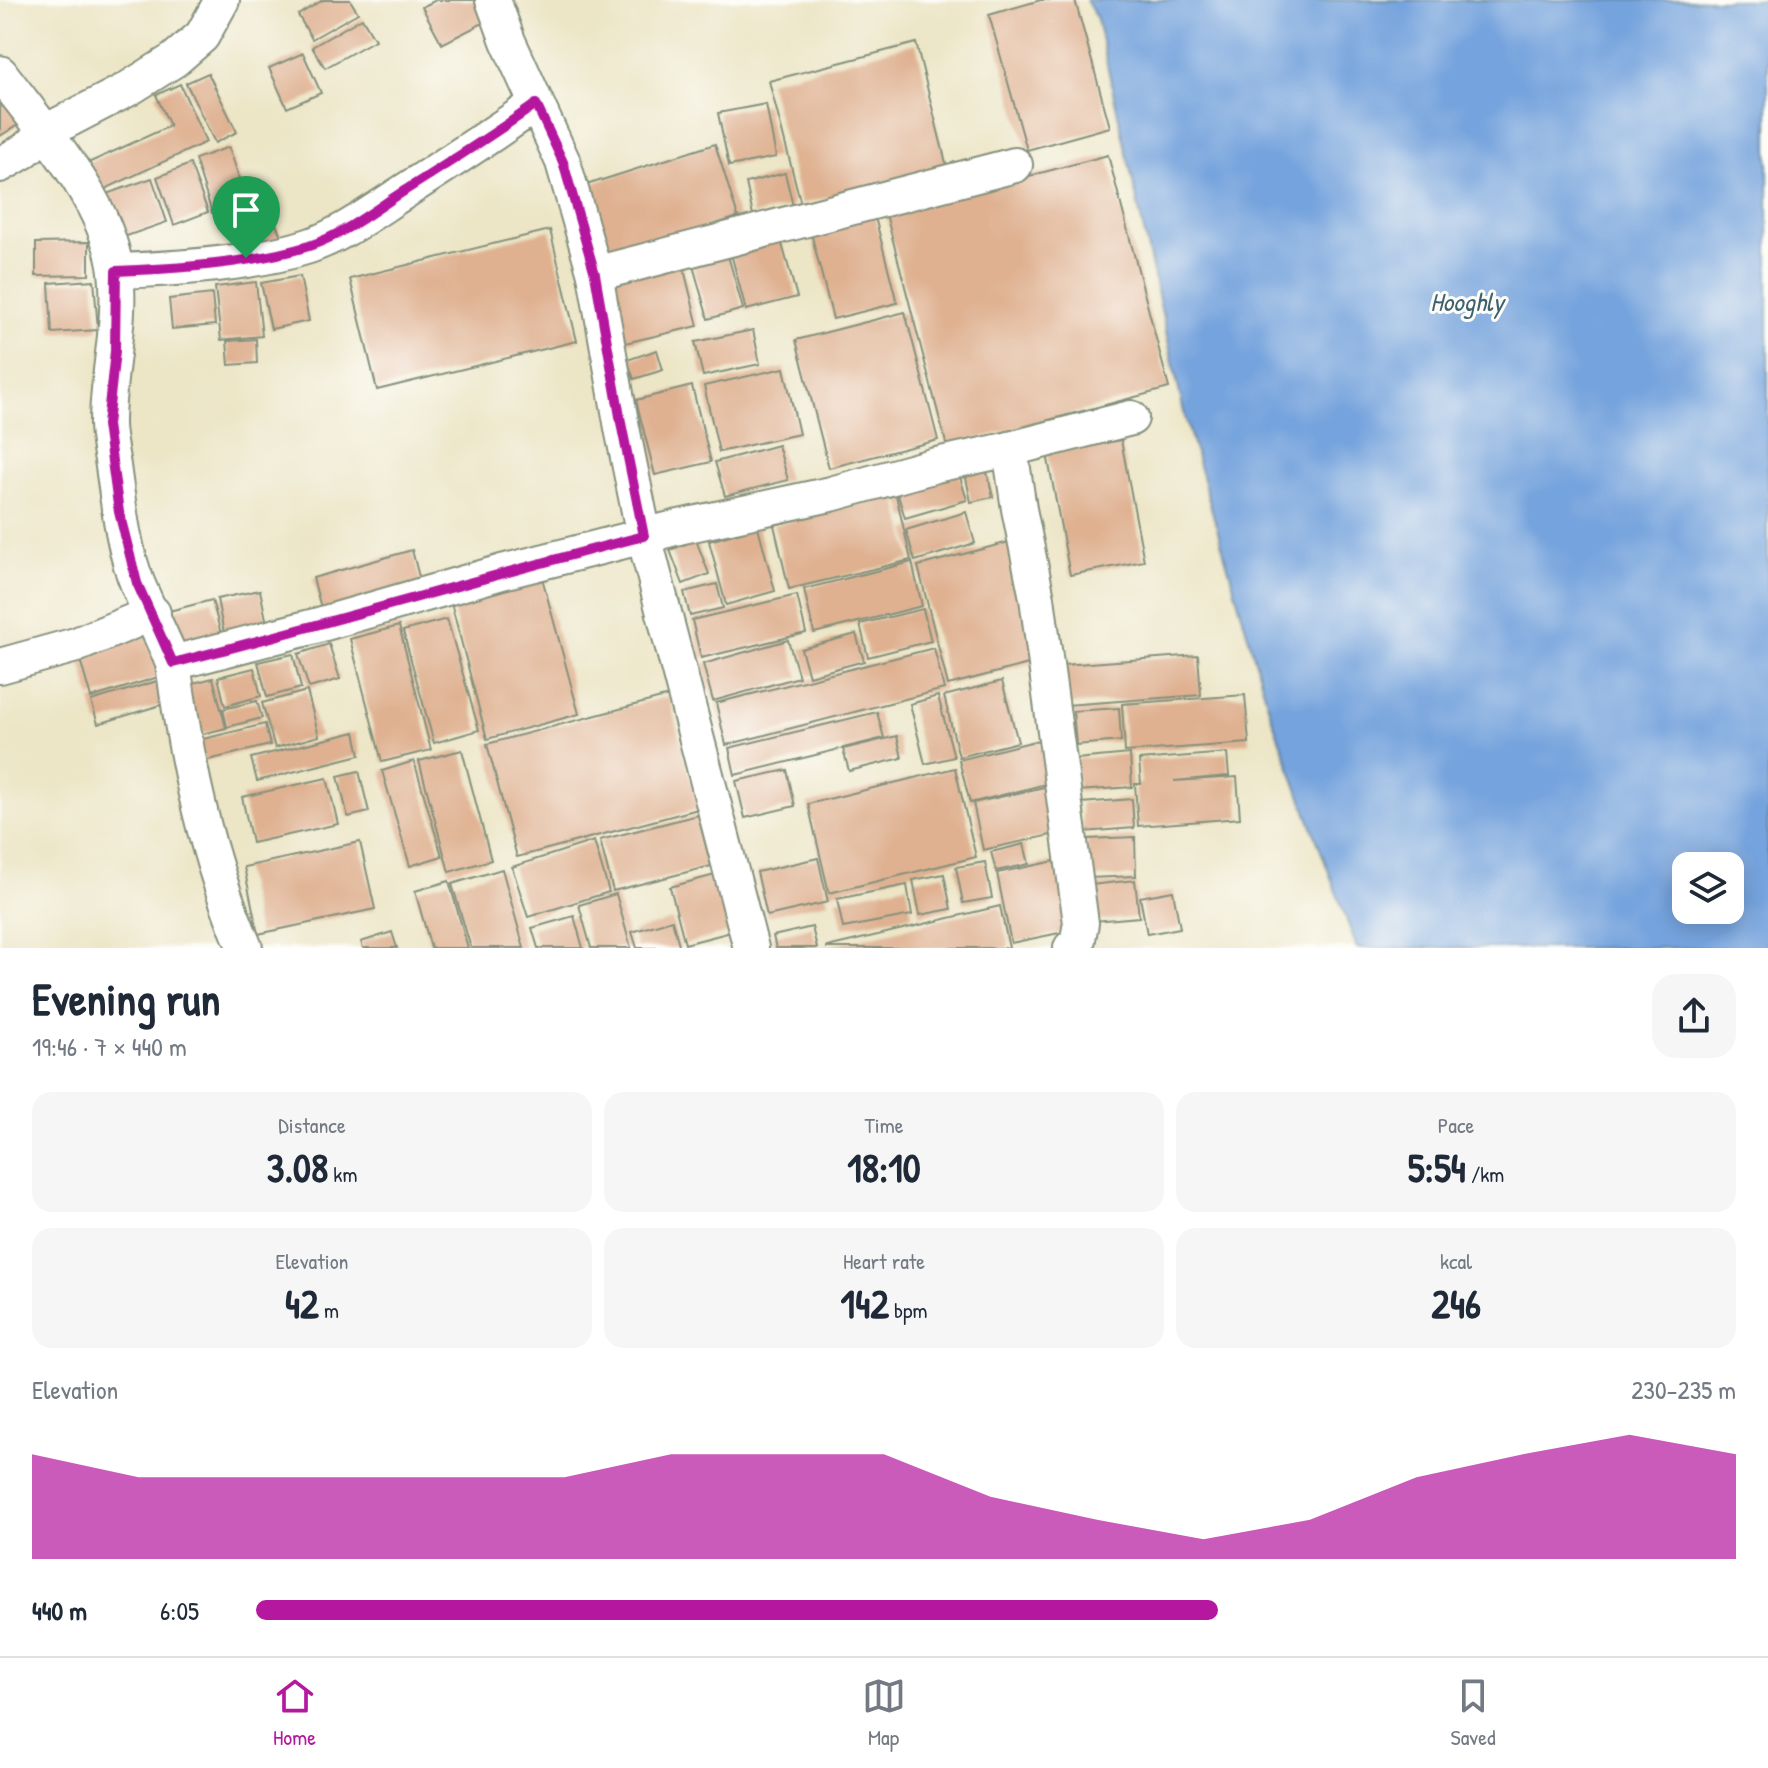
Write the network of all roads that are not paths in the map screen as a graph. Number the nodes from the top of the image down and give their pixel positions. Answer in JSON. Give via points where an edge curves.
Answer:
{"nodes":[{"id":1,"x":222,"y":0,"type":"edge"},
{"id":2,"x":493,"y":0,"type":"edge"},
{"id":3,"x":0,"y":73,"type":"edge"},
{"id":4,"x":536,"y":104,"type":"junction"},
{"id":5,"x":47,"y":131,"type":"junction"},
{"id":6,"x":0,"y":165,"type":"edge"},
{"id":7,"x":1015,"y":165,"type":"dead end"},
{"id":8,"x":116,"y":271,"type":"junction"},
{"id":9,"x":595,"y":274,"type":"junction"},
{"id":10,"x":1131,"y":418,"type":"dead end"},
{"id":11,"x":1010,"y":449,"type":"junction"},
{"id":12,"x":644,"y":536,"type":"junction"},
{"id":13,"x":153,"y":613,"type":"junction"},
{"id":14,"x":173,"y":663,"type":"junction"},
{"id":15,"x":0,"y":666,"type":"edge"},
{"id":16,"x":245,"y":948,"type":"edge"},
{"id":17,"x":751,"y":948,"type":"edge"},
{"id":18,"x":1071,"y":948,"type":"edge"}],
"edges":[{"from":1,"to":5,"type":"street","via":[[202,36],[174,60]]},
{"from":2,"to":4,"type":"street"},
{"from":3,"to":5,"type":"street"},
{"from":4,"to":8,"type":"street","via":[[480,144],[310,246],[165,269]]},
{"from":4,"to":9,"type":"street","via":[[563,162]]},
{"from":5,"to":6,"type":"street"},
{"from":5,"to":8,"type":"street","via":[[95,210]]},
{"from":7,"to":9,"type":"street"},
{"from":8,"to":13,"type":"street","via":[[107,425],[119,512],[137,583]]},
{"from":9,"to":12,"type":"street"},
{"from":10,"to":11,"type":"street"},
{"from":11,"to":12,"type":"street"},
{"from":11,"to":18,"type":"street","via":[[1037,598],[1081,923],[1077,944]]},
{"from":12,"to":14,"type":"street"},
{"from":12,"to":17,"type":"street"},
{"from":13,"to":14,"type":"street"},
{"from":13,"to":15,"type":"street","via":[[76,645]]},
{"from":14,"to":16,"type":"street","via":[[206,839]]}]}
